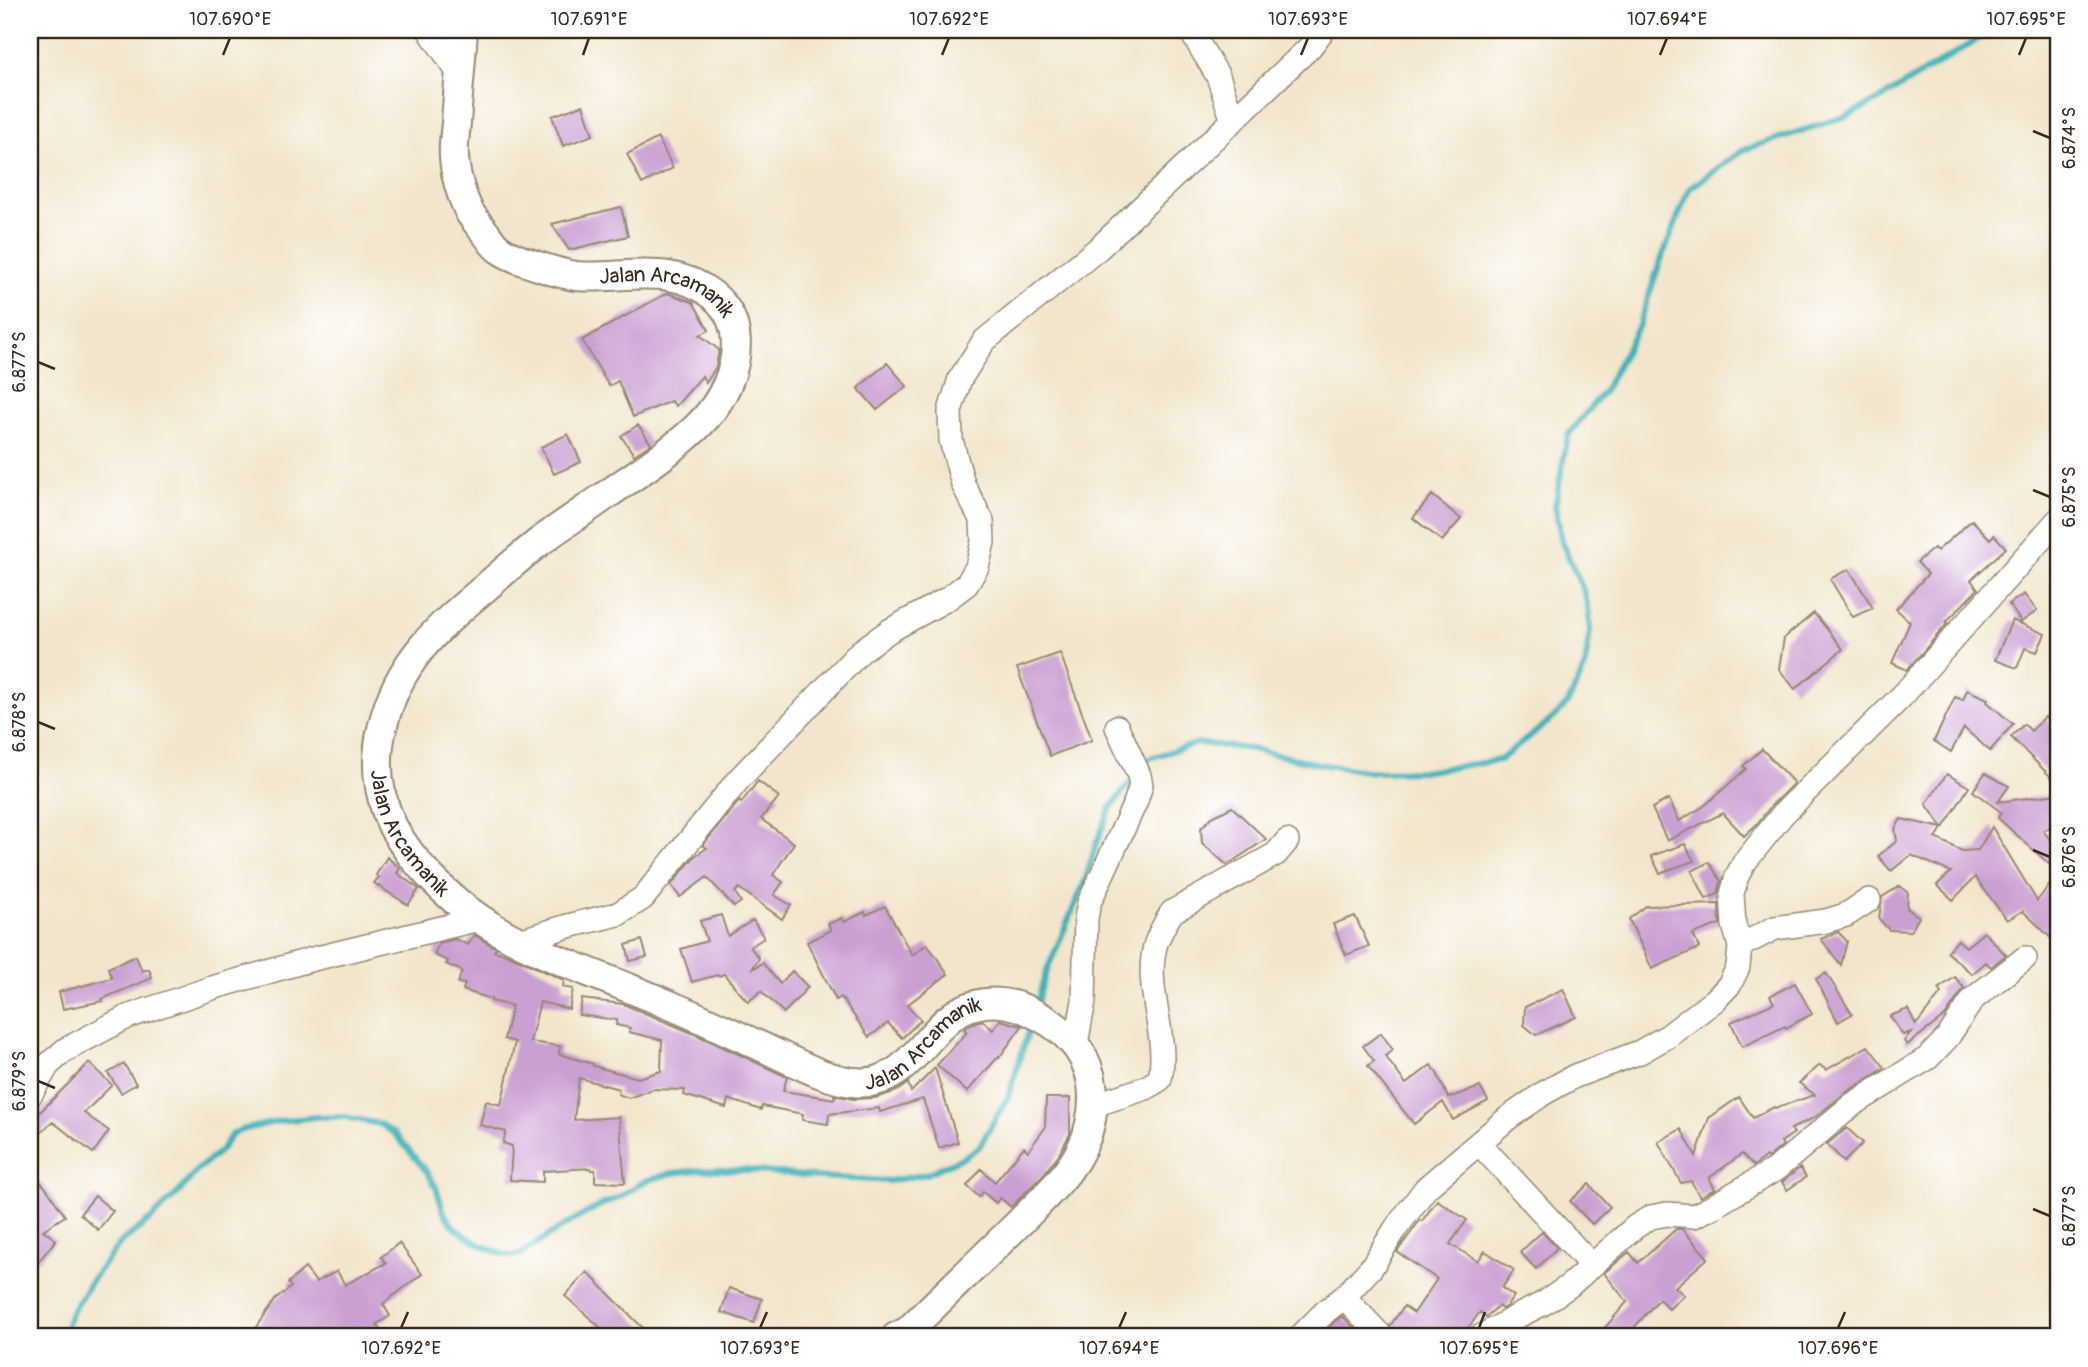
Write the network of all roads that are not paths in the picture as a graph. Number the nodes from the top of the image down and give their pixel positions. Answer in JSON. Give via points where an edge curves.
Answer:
{"nodes":[{"id":1,"x":429,"y":30,"type":"edge"},
{"id":2,"x":463,"y":30,"type":"edge"},
{"id":3,"x":1190,"y":30,"type":"edge"},
{"id":4,"x":1323,"y":30,"type":"edge"},
{"id":5,"x":460,"y":75,"type":"junction"},
{"id":6,"x":1233,"y":121,"type":"junction"},
{"id":7,"x":2058,"y":520,"type":"edge"},
{"id":8,"x":1117,"y":727,"type":"dead end"},
{"id":9,"x":1287,"y":841,"type":"dead end"},
{"id":10,"x":1869,"y":900,"type":"dead end"},
{"id":11,"x":479,"y":919,"type":"junction"},
{"id":12,"x":519,"y":942,"type":"junction"},
{"id":13,"x":1740,"y":946,"type":"junction"},
{"id":14,"x":2025,"y":958,"type":"dead end"},
{"id":15,"x":1076,"y":1044,"type":"junction"},
{"id":16,"x":30,"y":1095,"type":"edge"},
{"id":17,"x":1094,"y":1105,"type":"junction"},
{"id":18,"x":1479,"y":1143,"type":"junction"},
{"id":19,"x":1591,"y":1265,"type":"junction"},
{"id":20,"x":1344,"y":1297,"type":"junction"},
{"id":21,"x":896,"y":1337,"type":"edge"},
{"id":22,"x":1300,"y":1337,"type":"edge"},
{"id":23,"x":1382,"y":1337,"type":"edge"},
{"id":24,"x":1480,"y":1337,"type":"edge"}],
"edges":[{"from":1,"to":5,"type":"street"},
{"from":2,"to":5,"type":"street","name":"Jalan Arcamanik"},
{"from":3,"to":6,"type":"street","via":[[1218,76]]},
{"from":4,"to":6,"type":"street"},
{"from":5,"to":11,"type":"street","name":"Jalan Arcamanik","via":[[453,155],[459,183],[471,214],[499,249],[538,267],[573,276],[670,276],[704,288],[721,302],[735,333],[735,366],[701,424],[537,544],[458,610],[421,646],[390,700],[380,737],[378,775],[393,826],[437,884]]},
{"from":6,"to":12,"type":"street","via":[[1099,248],[984,341],[960,379],[950,411],[950,440],[962,484],[982,521],[983,542],[967,584],[861,651],[738,780],[643,898],[618,914]]},
{"from":7,"to":13,"type":"street","via":[[1902,696],[1783,814],[1744,863],[1732,894]]},
{"from":8,"to":15,"type":"street","via":[[1141,785],[1089,903],[1084,1001]]},
{"from":9,"to":17,"type":"street","via":[[1276,854],[1172,912],[1155,947],[1153,970],[1163,1063],[1160,1079]]},
{"from":10,"to":13,"type":"street","via":[[1846,915],[1775,928]]},
{"from":11,"to":12,"type":"street","name":"Jalan Arcamanik"},
{"from":11,"to":16,"type":"street","via":[[297,964],[127,1017],[65,1050],[48,1065]]},
{"from":12,"to":15,"type":"street","name":"Jalan Arcamanik","via":[[660,1000],[822,1075],[855,1083],[882,1082],[951,1017],[966,1007],[988,1002],[1019,1006],[1044,1018]]},
{"from":13,"to":18,"type":"street","via":[[1730,984],[1688,1021],[1640,1052],[1574,1076],[1544,1093]]},
{"from":14,"to":19,"type":"street","via":[[1973,999],[1928,1058],[1852,1105],[1776,1169],[1693,1216],[1651,1217]]},
{"from":15,"to":17,"type":"street","name":"Jalan Arcamanik"},
{"from":17,"to":21,"type":"street","name":"Jalan Arcamanik","via":[[1084,1146],[1047,1195],[908,1331]]},
{"from":18,"to":19,"type":"street"},
{"from":18,"to":20,"type":"street","via":[[1420,1195],[1371,1268]]},
{"from":19,"to":24,"type":"street","via":[[1544,1303]]},
{"from":20,"to":22,"type":"street"},
{"from":20,"to":23,"type":"street"}]}
